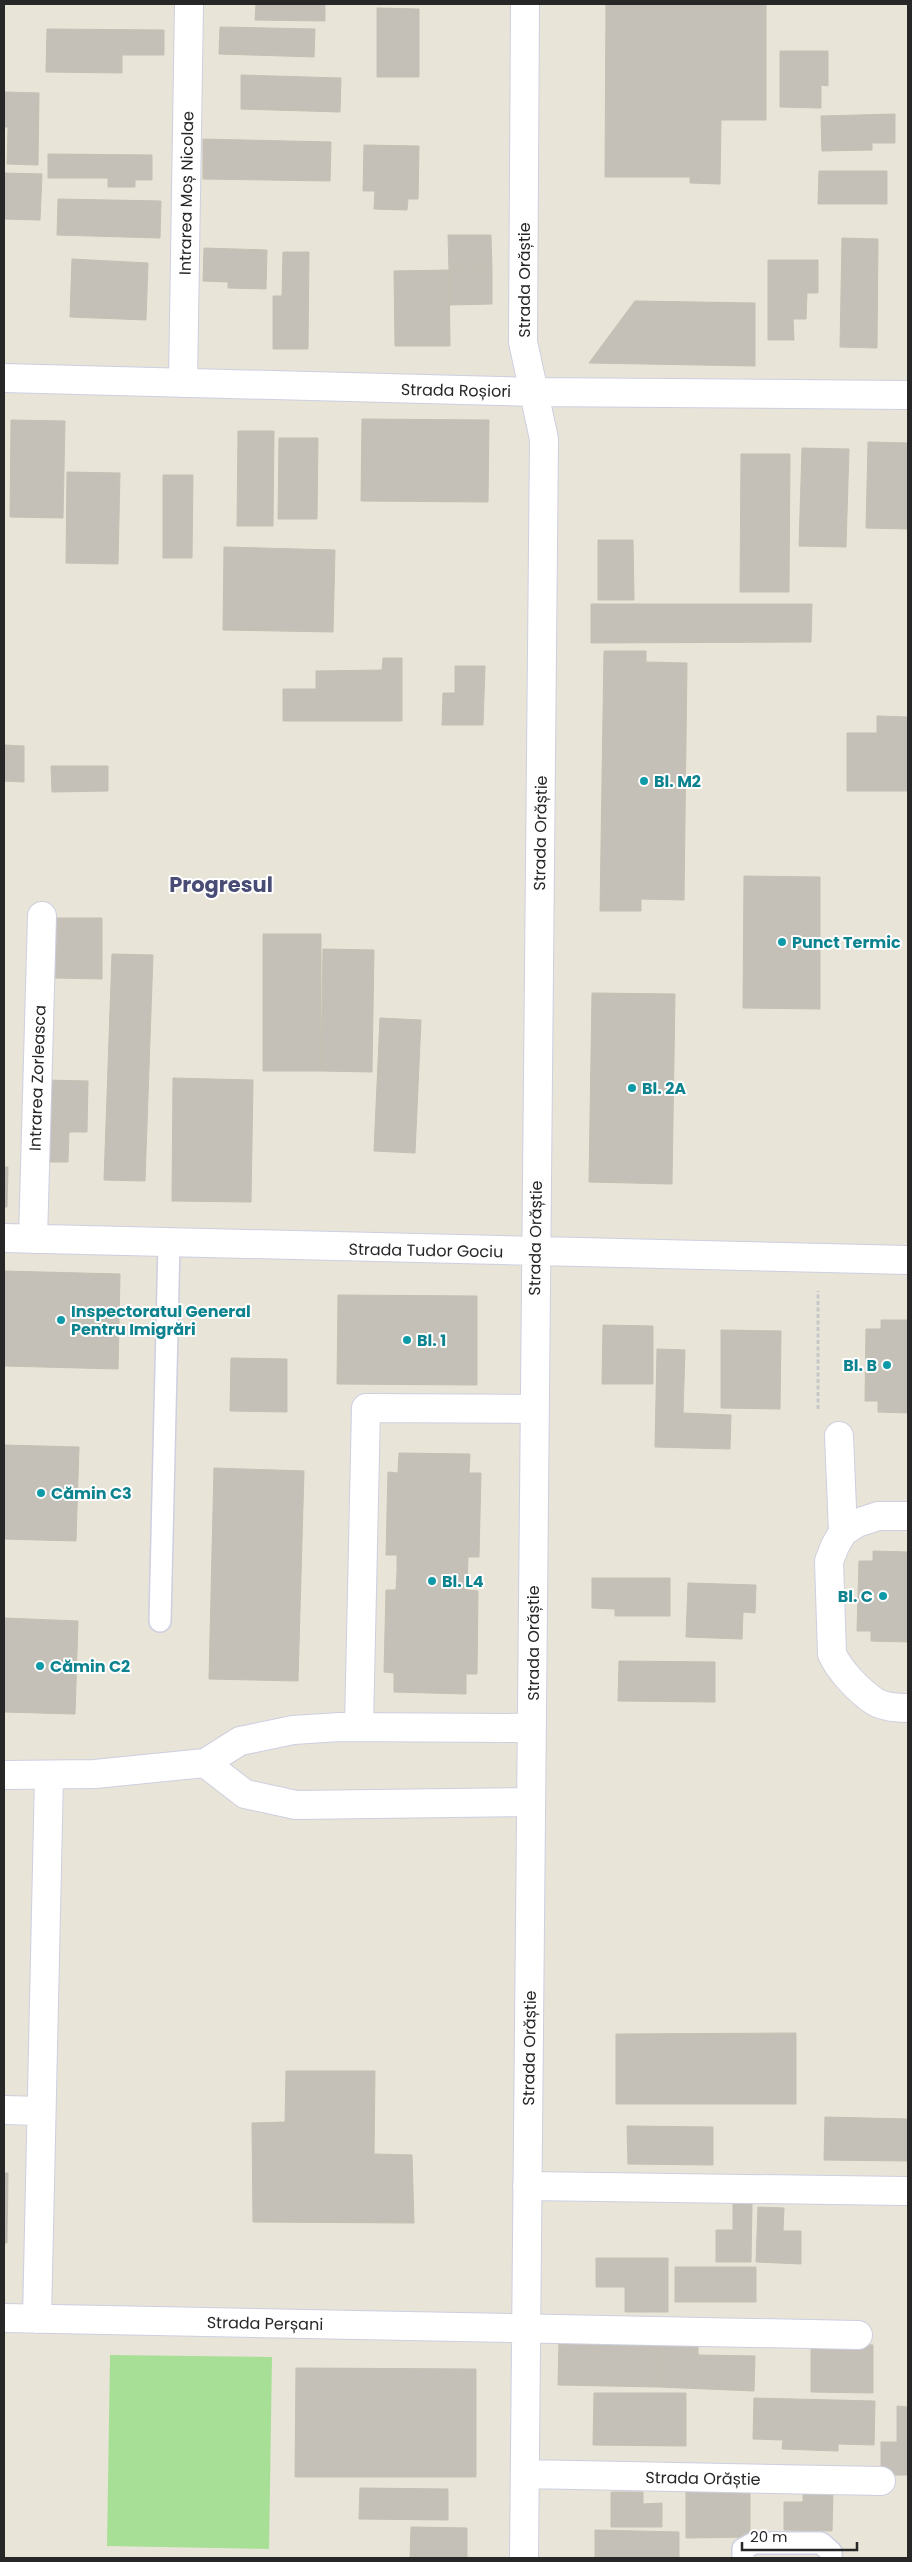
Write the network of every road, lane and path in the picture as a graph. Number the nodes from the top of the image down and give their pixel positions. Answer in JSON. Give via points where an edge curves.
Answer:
{"nodes":[{"id":1,"x":190,"y":4,"type":"edge"},
{"id":2,"x":525,"y":4,"type":"edge"},
{"id":3,"x":4,"y":378,"type":"edge"},
{"id":4,"x":184,"y":383,"type":"junction"},
{"id":5,"x":535,"y":392,"type":"junction"},
{"id":6,"x":908,"y":395,"type":"edge"},
{"id":7,"x":42,"y":916,"type":"dead end"},
{"id":8,"x":4,"y":1238,"type":"edge"},
{"id":9,"x":33,"y":1239,"type":"junction"},
{"id":10,"x":170,"y":1244,"type":"junction"},
{"id":11,"x":535,"y":1253,"type":"junction"},
{"id":12,"x":819,"y":1259,"type":"junction"},
{"id":13,"x":908,"y":1260,"type":"edge"},
{"id":14,"x":534,"y":1409,"type":"junction"},
{"id":15,"x":838,"y":1436,"type":"joint"},
{"id":16,"x":908,"y":1516,"type":"edge"},
{"id":17,"x":843,"y":1532,"type":"junction"},
{"id":18,"x":160,"y":1621,"type":"dead end"},
{"id":19,"x":908,"y":1708,"type":"edge"},
{"id":20,"x":359,"y":1727,"type":"junction"},
{"id":21,"x":532,"y":1728,"type":"junction"},
{"id":22,"x":205,"y":1764,"type":"junction"},
{"id":23,"x":4,"y":1775,"type":"edge"},
{"id":24,"x":49,"y":1776,"type":"junction"},
{"id":25,"x":531,"y":1802,"type":"junction"},
{"id":26,"x":4,"y":2110,"type":"edge"},
{"id":27,"x":41,"y":2111,"type":"junction"},
{"id":28,"x":527,"y":2186,"type":"junction"},
{"id":29,"x":905,"y":2191,"type":"dead end"},
{"id":30,"x":4,"y":2318,"type":"edge"},
{"id":31,"x":37,"y":2319,"type":"junction"},
{"id":32,"x":526,"y":2329,"type":"junction"},
{"id":33,"x":858,"y":2335,"type":"dead end"},
{"id":34,"x":525,"y":2474,"type":"junction"},
{"id":35,"x":881,"y":2481,"type":"dead end"},
{"id":36,"x":524,"y":2558,"type":"edge"},
{"id":37,"x":744,"y":2558,"type":"edge"},
{"id":38,"x":831,"y":2558,"type":"edge"}],
"edges":[{"from":1,"to":4,"type":"street","name":"Intrarea Moș Nicolae"},
{"from":2,"to":5,"type":"street","name":"Strada Orăștie","via":[[523,342]]},
{"from":3,"to":4,"type":"street","name":"Strada Roșiori"},
{"from":4,"to":5,"type":"street","name":"Strada Roșiori"},
{"from":5,"to":6,"type":"street","name":"Strada Roșiori"},
{"from":5,"to":11,"type":"street","name":"Strada Orăștie","via":[[544,449]]},
{"from":7,"to":9,"type":"street","name":"Intrarea Zorleasca"},
{"from":8,"to":9,"type":"street","name":"Strada Tudor Gociu"},
{"from":9,"to":10,"type":"street","name":"Strada Tudor Gociu"},
{"from":10,"to":11,"type":"street","name":"Strada Tudor Gociu"},
{"from":10,"to":18,"type":"lane"},
{"from":11,"to":12,"type":"street","name":"Strada Tudor Gociu"},
{"from":11,"to":14,"type":"street","name":"Strada Orăștie"},
{"from":12,"to":13,"type":"street","name":"Strada Tudor Gociu"},
{"from":12,"to":15,"type":"path","via":[[817,1407]]},
{"from":14,"to":20,"type":"street","via":[[366,1408]]},
{"from":14,"to":21,"type":"street","name":"Strada Orăștie"},
{"from":15,"to":17,"type":"street"},
{"from":16,"to":17,"type":"street","via":[[878,1516]]},
{"from":17,"to":19,"type":"street","via":[[829,1562],[832,1654],[838,1667],[874,1702]]},
{"from":20,"to":21,"type":"street"},
{"from":20,"to":22,"type":"street","via":[[293,1730],[240,1741]]},
{"from":21,"to":25,"type":"street","name":"Strada Orăștie"},
{"from":22,"to":24,"type":"street"},
{"from":22,"to":25,"type":"street","via":[[244,1794],[296,1805]]},
{"from":23,"to":24,"type":"street"},
{"from":24,"to":27,"type":"street"},
{"from":25,"to":28,"type":"street","name":"Strada Orăștie"},
{"from":26,"to":27,"type":"street"},
{"from":27,"to":31,"type":"street"},
{"from":28,"to":29,"type":"street"},
{"from":28,"to":32,"type":"street","name":"Strada Orăștie"},
{"from":30,"to":31,"type":"street","name":"Strada Perșani"},
{"from":31,"to":32,"type":"street","name":"Strada Perșani"},
{"from":32,"to":33,"type":"street","name":"Strada Perșani"},
{"from":32,"to":34,"type":"street","name":"Strada Orăștie"},
{"from":34,"to":35,"type":"street","name":"Strada Orăștie"},
{"from":34,"to":36,"type":"street","name":"Strada Orăștie"},
{"from":37,"to":38,"type":"lane","via":[[744,2549],[754,2543],[821,2543],[831,2552]]}]}
